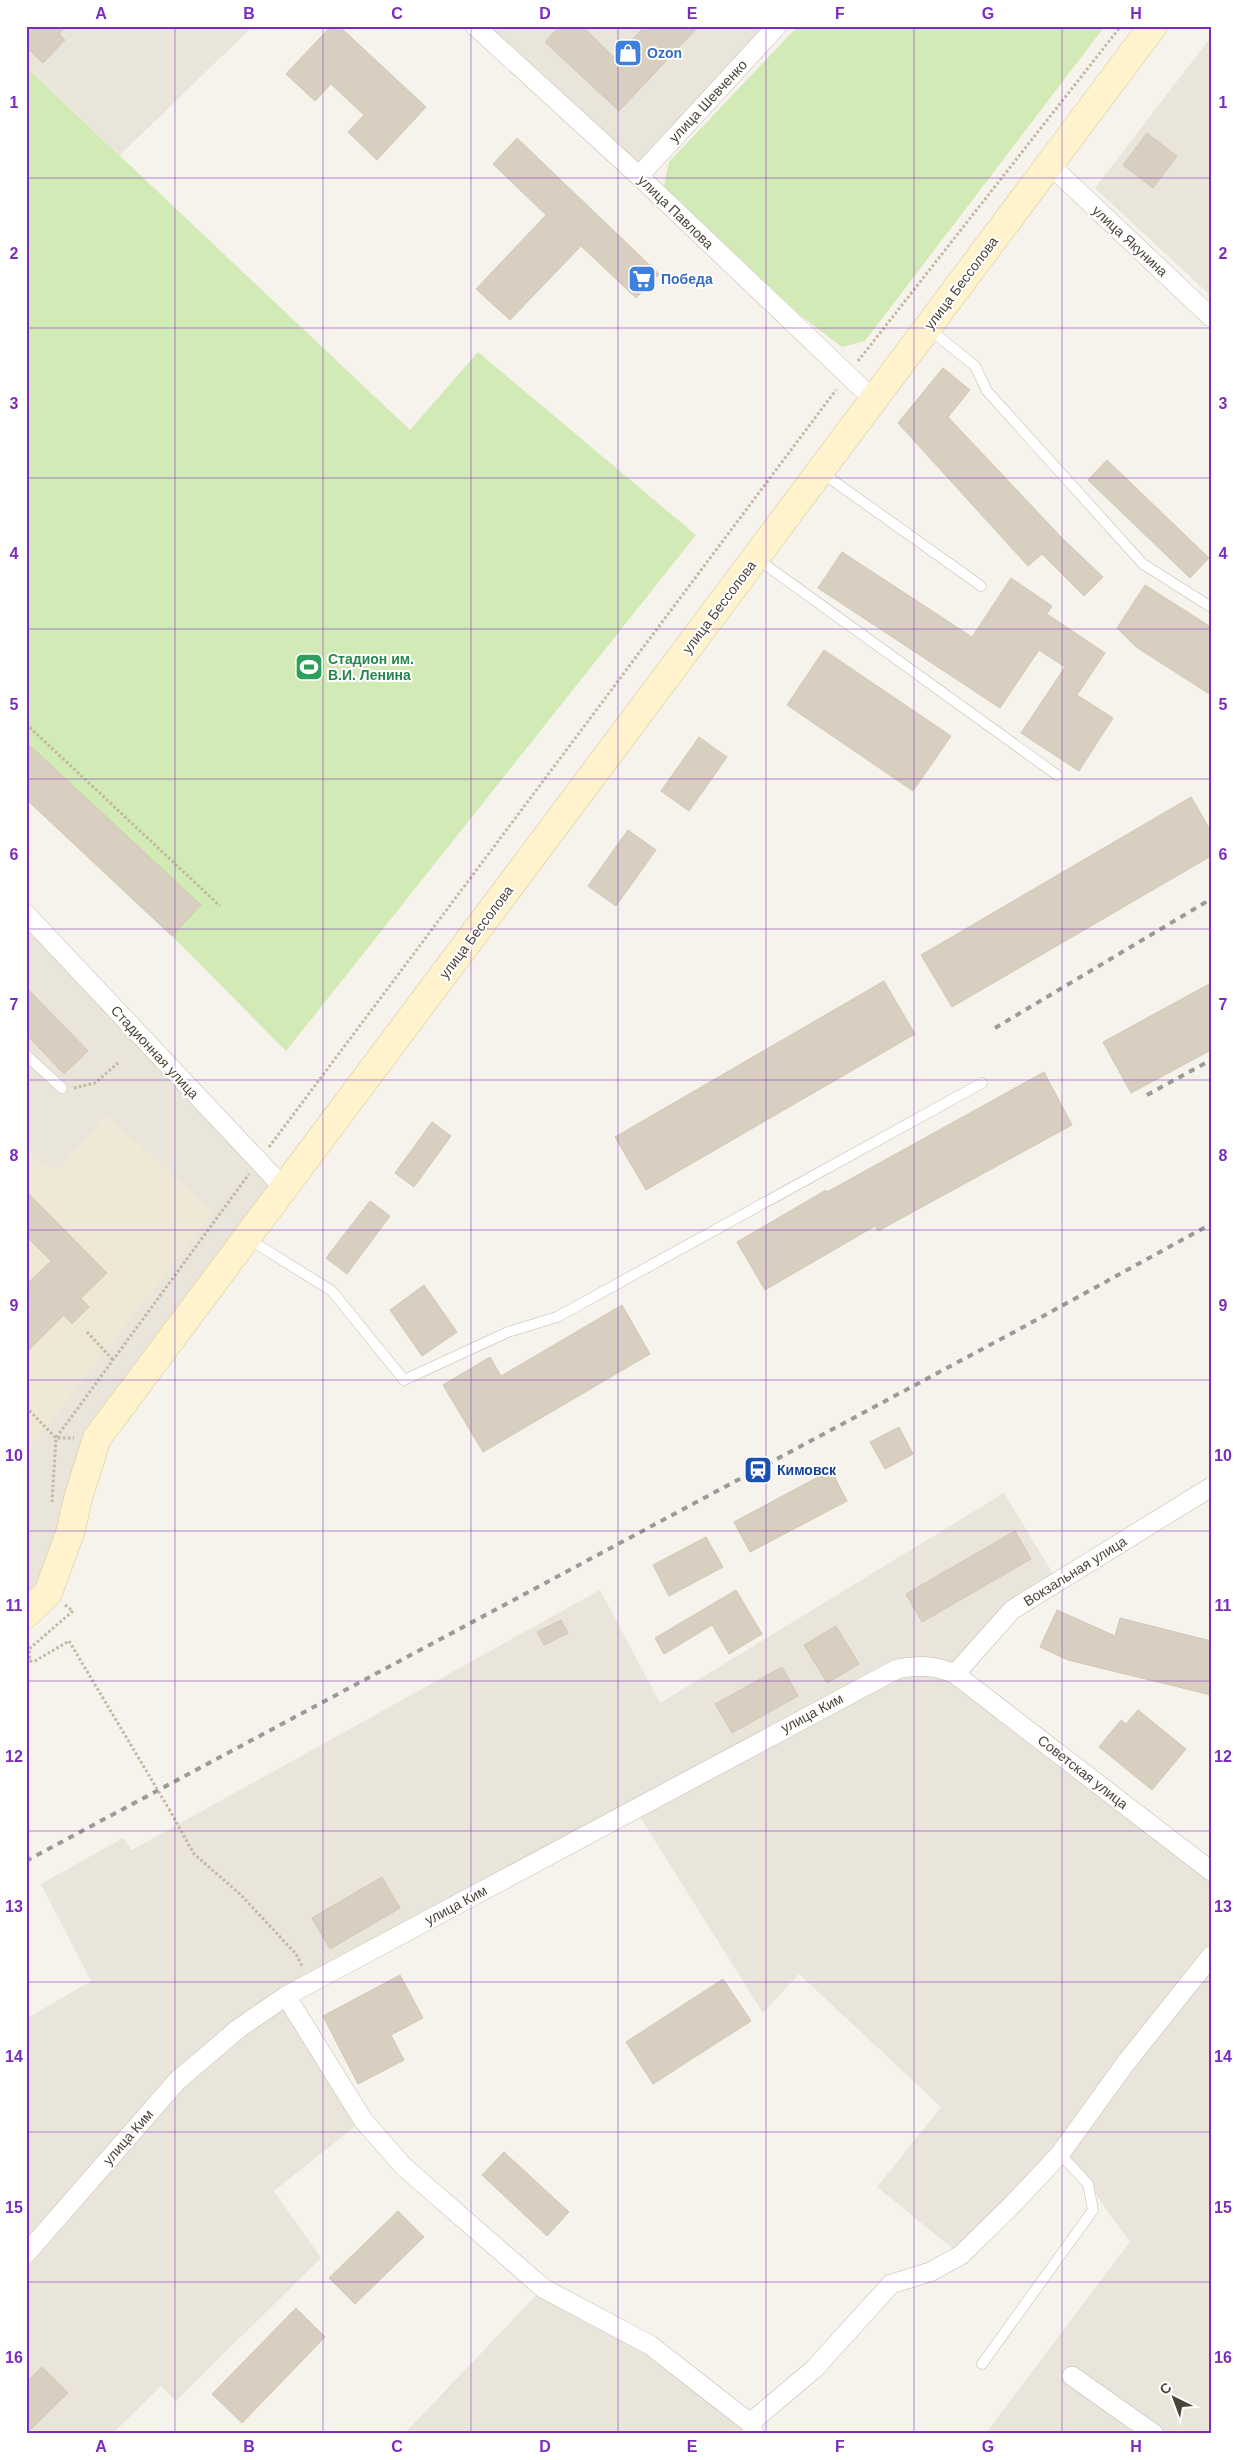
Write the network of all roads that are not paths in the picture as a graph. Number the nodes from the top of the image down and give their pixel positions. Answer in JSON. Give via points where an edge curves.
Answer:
{"nodes":[{"id":1,"x":475,"y":26,"type":"edge"},
{"id":2,"x":777,"y":26,"type":"edge"},
{"id":3,"x":1153,"y":26,"type":"edge"},
{"id":4,"x":1049,"y":164,"type":"junction"},
{"id":5,"x":639,"y":176,"type":"junction"},
{"id":6,"x":1211,"y":317,"type":"edge"},
{"id":7,"x":928,"y":328,"type":"junction"},
{"id":8,"x":874,"y":400,"type":"junction"},
{"id":9,"x":820,"y":471,"type":"junction"},
{"id":10,"x":756,"y":558,"type":"junction"},
{"id":11,"x":981,"y":586,"type":"dead end"},
{"id":12,"x":1211,"y":607,"type":"edge"},
{"id":13,"x":1057,"y":775,"type":"dead end"},
{"id":14,"x":26,"y":914,"type":"edge"},
{"id":15,"x":26,"y":1055,"type":"edge"},
{"id":16,"x":982,"y":1083,"type":"dead end"},
{"id":17,"x":62,"y":1088,"type":"road end"},
{"id":18,"x":284,"y":1188,"type":"junction"},
{"id":19,"x":247,"y":1238,"type":"junction"},
{"id":20,"x":1211,"y":1487,"type":"edge"},
{"id":21,"x":26,"y":1614,"type":"edge"},
{"id":22,"x":955,"y":1674,"type":"junction"},
{"id":23,"x":1211,"y":1871,"type":"edge"},
{"id":24,"x":1211,"y":1956,"type":"edge"},
{"id":25,"x":286,"y":1996,"type":"junction"},
{"id":26,"x":1060,"y":2154,"type":"junction"},
{"id":27,"x":26,"y":2254,"type":"edge"},
{"id":28,"x":982,"y":2364,"type":"dead end"},
{"id":29,"x":1072,"y":2376,"type":"dead end"},
{"id":30,"x":752,"y":2428,"type":"edge"},
{"id":31,"x":1154,"y":2434,"type":"edge"}],
"edges":[{"from":1,"to":5,"type":"street","name":"улица Павлова"},
{"from":2,"to":5,"type":"street","name":"улица Шевченко"},
{"from":3,"to":4,"type":"main road","name":"улица Бессолова"},
{"from":4,"to":6,"type":"street","name":"улица Якунина"},
{"from":4,"to":7,"type":"main road","name":"улица Бессолова"},
{"from":5,"to":8,"type":"street","name":"улица Павлова"},
{"from":7,"to":8,"type":"main road","name":"улица Бессолова"},
{"from":7,"to":12,"type":"lane","via":[[975,366],[987,391],[1143,564]]},
{"from":8,"to":9,"type":"main road","name":"улица Бессолова"},
{"from":9,"to":10,"type":"main road","name":"улица Бессолова"},
{"from":9,"to":11,"type":"lane"},
{"from":10,"to":13,"type":"lane"},
{"from":10,"to":18,"type":"main road","name":"улица Бессолова"},
{"from":14,"to":18,"type":"street","name":"Стадионная улица"},
{"from":15,"to":17,"type":"lane"},
{"from":16,"to":19,"type":"lane","via":[[557,1317],[508,1332],[404,1380],[332,1291]]},
{"from":18,"to":19,"type":"main road","name":"улица Бессолова"},
{"from":19,"to":21,"type":"main road","name":"улица Бессолова","via":[[97,1438],[71,1530],[48,1592]]},
{"from":20,"to":22,"type":"street","name":"Вокзальная улица","via":[[1012,1610]]},
{"from":22,"to":23,"type":"street","name":"Советская улица"},
{"from":22,"to":25,"type":"street","name":"улица Ким","via":[[936,1666],[920,1665],[897,1669],[873,1680]]},
{"from":24,"to":26,"type":"street","via":[[1125,2064]]},
{"from":25,"to":27,"type":"street","name":"улица Ким","via":[[238,2029],[177,2082]]},
{"from":25,"to":30,"type":"street","via":[[363,2120],[403,2166],[543,2288],[650,2345]]},
{"from":26,"to":28,"type":"lane","via":[[1088,2184],[1093,2210]]},
{"from":26,"to":30,"type":"street","via":[[961,2255],[930,2272],[891,2284],[814,2369]]},
{"from":29,"to":31,"type":"street"}]}
